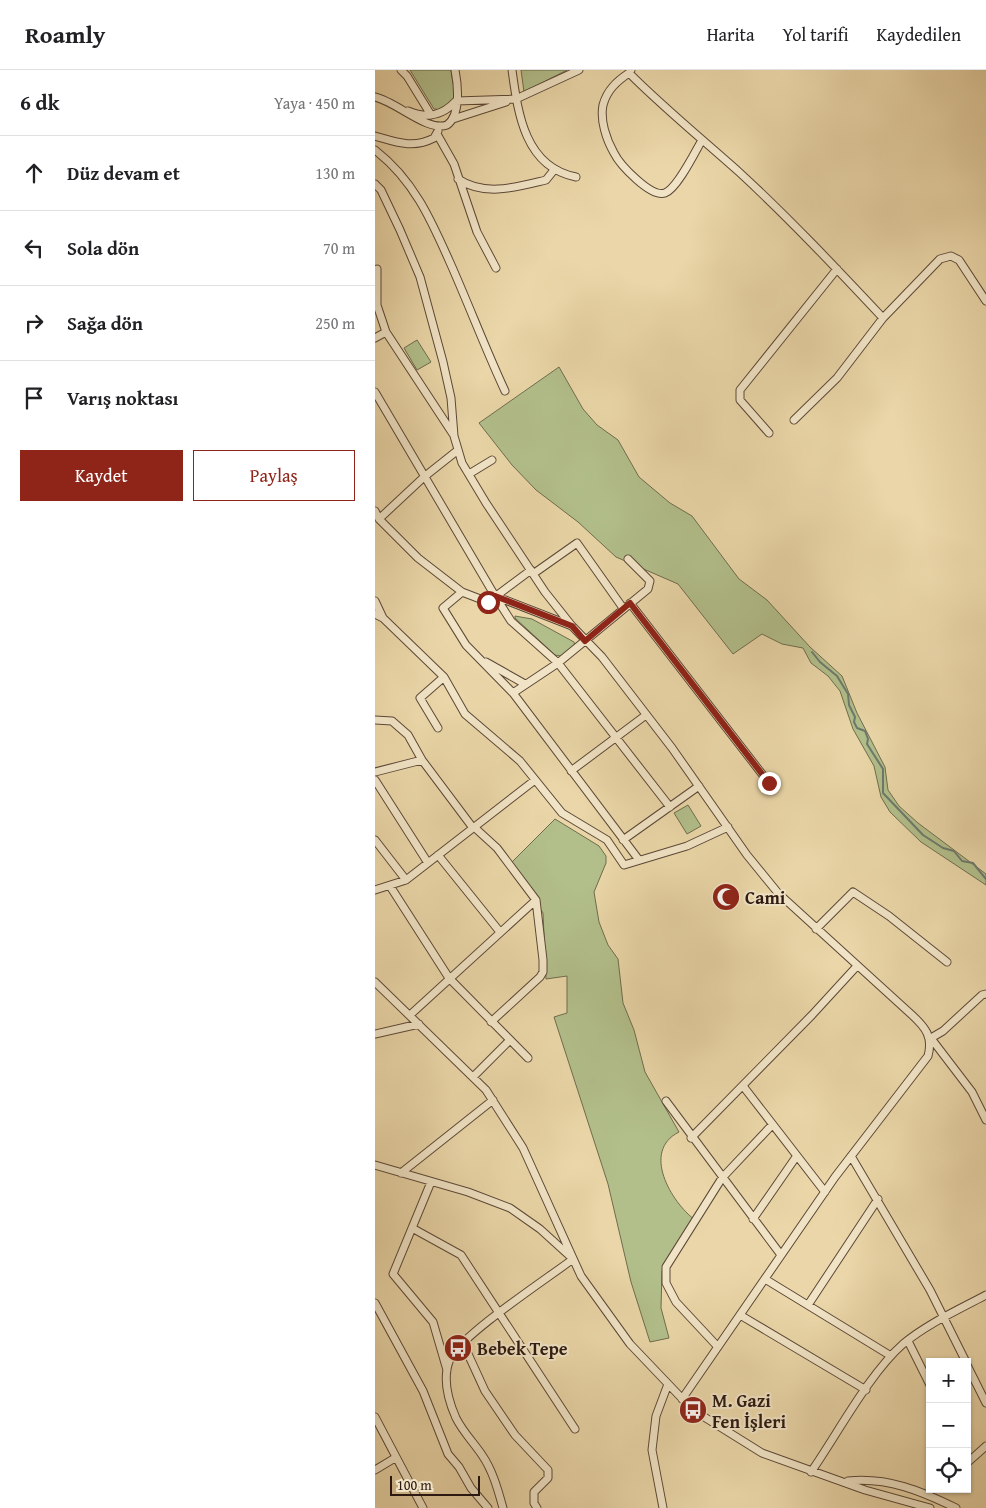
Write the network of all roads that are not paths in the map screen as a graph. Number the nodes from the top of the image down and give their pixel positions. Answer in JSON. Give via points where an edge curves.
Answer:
{"nodes":[{"id":1,"x":401,"y":70,"type":"edge"},
{"id":2,"x":455,"y":70,"type":"edge"},
{"id":3,"x":512,"y":70,"type":"edge"},
{"id":4,"x":579,"y":70,"type":"edge"},
{"id":5,"x":630,"y":71,"type":"edge"},
{"id":6,"x":375,"y":97,"type":"edge"},
{"id":7,"x":516,"y":99,"type":"junction"},
{"id":8,"x":456,"y":101,"type":"junction"},
{"id":9,"x":408,"y":111,"type":"junction"},
{"id":10,"x":431,"y":116,"type":"junction"},
{"id":11,"x":453,"y":119,"type":"junction"},
{"id":12,"x":438,"y":130,"type":"junction"},
{"id":13,"x":375,"y":136,"type":"edge"},
{"id":14,"x":702,"y":140,"type":"junction"},
{"id":15,"x":375,"y":150,"type":"edge"},
{"id":16,"x":554,"y":170,"type":"junction"},
{"id":17,"x":576,"y":177,"type":"dead end"},
{"id":18,"x":459,"y":179,"type":"junction"},
{"id":19,"x":375,"y":184,"type":"edge"},
{"id":20,"x":497,"y":268,"type":"dead end"},
{"id":21,"x":377,"y":269,"type":"dead end"},
{"id":22,"x":837,"y":269,"type":"junction"},
{"id":23,"x":986,"y":301,"type":"edge"},
{"id":24,"x":376,"y":304,"type":"edge"},
{"id":25,"x":883,"y":318,"type":"junction"},
{"id":26,"x":386,"y":332,"type":"junction"},
{"id":27,"x":375,"y":338,"type":"edge"},
{"id":28,"x":505,"y":390,"type":"dead end"},
{"id":29,"x":375,"y":392,"type":"edge"},
{"id":30,"x":794,"y":420,"type":"dead end"},
{"id":31,"x":769,"y":433,"type":"dead end"},
{"id":32,"x":454,"y":436,"type":"junction"},
{"id":33,"x":458,"y":450,"type":"junction"},
{"id":34,"x":492,"y":460,"type":"dead end"},
{"id":35,"x":469,"y":474,"type":"junction"},
{"id":36,"x":424,"y":477,"type":"junction"},
{"id":37,"x":375,"y":511,"type":"edge"},
{"id":38,"x":377,"y":518,"type":"edge"},
{"id":39,"x":628,"y":559,"type":"dead end"},
{"id":40,"x":532,"y":572,"type":"junction"},
{"id":41,"x":462,"y":592,"type":"junction"},
{"id":42,"x":495,"y":596,"type":"junction"},
{"id":43,"x":375,"y":601,"type":"edge"},
{"id":44,"x":630,"y":603,"type":"junction"},
{"id":45,"x":623,"y":608,"type":"junction"},
{"id":46,"x":375,"y":614,"type":"edge"},
{"id":47,"x":383,"y":618,"type":"junction"},
{"id":48,"x":572,"y":626,"type":"junction"},
{"id":49,"x":585,"y":641,"type":"junction"},
{"id":50,"x":479,"y":659,"type":"junction"},
{"id":51,"x":558,"y":663,"type":"junction"},
{"id":52,"x":444,"y":677,"type":"junction"},
{"id":53,"x":525,"y":684,"type":"junction"},
{"id":54,"x":513,"y":694,"type":"junction"},
{"id":55,"x":646,"y":715,"type":"junction"},
{"id":56,"x":375,"y":720,"type":"edge"},
{"id":57,"x":437,"y":728,"type":"dead end"},
{"id":58,"x":617,"y":736,"type":"junction"},
{"id":59,"x":422,"y":760,"type":"junction"},
{"id":60,"x":571,"y":771,"type":"junction"},
{"id":61,"x":375,"y":772,"type":"edge"},
{"id":62,"x":375,"y":780,"type":"edge"},
{"id":63,"x":535,"y":780,"type":"junction"},
{"id":64,"x":769,"y":783,"type":"dead end"},
{"id":65,"x":699,"y":786,"type":"junction"},
{"id":66,"x":670,"y":807,"type":"junction"},
{"id":67,"x":474,"y":827,"type":"junction"},
{"id":68,"x":728,"y":827,"type":"junction"},
{"id":69,"x":375,"y":840,"type":"edge"},
{"id":70,"x":623,"y":840,"type":"junction"},
{"id":71,"x":438,"y":855,"type":"junction"},
{"id":72,"x":639,"y":860,"type":"junction"},
{"id":73,"x":428,"y":863,"type":"junction"},
{"id":74,"x":405,"y":880,"type":"junction"},
{"id":75,"x":390,"y":886,"type":"junction"},
{"id":76,"x":375,"y":890,"type":"edge"},
{"id":77,"x":536,"y":900,"type":"junction"},
{"id":78,"x":815,"y":929,"type":"junction"},
{"id":79,"x":501,"y":932,"type":"junction"},
{"id":80,"x":947,"y":962,"type":"dead end"},
{"id":81,"x":857,"y":966,"type":"junction"},
{"id":82,"x":449,"y":978,"type":"junction"},
{"id":83,"x":375,"y":982,"type":"edge"},
{"id":84,"x":986,"y":994,"type":"edge"},
{"id":85,"x":410,"y":1014,"type":"junction"},
{"id":86,"x":491,"y":1022,"type":"junction"},
{"id":87,"x":419,"y":1024,"type":"junction"},
{"id":88,"x":375,"y":1034,"type":"edge"},
{"id":89,"x":930,"y":1038,"type":"junction"},
{"id":90,"x":510,"y":1040,"type":"junction"},
{"id":91,"x":528,"y":1058,"type":"dead end"},
{"id":92,"x":473,"y":1076,"type":"junction"},
{"id":93,"x":743,"y":1086,"type":"junction"},
{"id":94,"x":493,"y":1100,"type":"junction"},
{"id":95,"x":665,"y":1101,"type":"dead end"},
{"id":96,"x":986,"y":1120,"type":"edge"},
{"id":97,"x":772,"y":1125,"type":"junction"},
{"id":98,"x":691,"y":1138,"type":"junction"},
{"id":99,"x":851,"y":1156,"type":"junction"},
{"id":100,"x":796,"y":1157,"type":"junction"},
{"id":101,"x":375,"y":1165,"type":"edge"},
{"id":102,"x":401,"y":1173,"type":"junction"},
{"id":103,"x":722,"y":1178,"type":"junction"},
{"id":104,"x":431,"y":1182,"type":"junction"},
{"id":105,"x":825,"y":1192,"type":"junction"},
{"id":106,"x":878,"y":1200,"type":"junction"},
{"id":107,"x":753,"y":1219,"type":"junction"},
{"id":108,"x":412,"y":1228,"type":"junction"},
{"id":109,"x":781,"y":1255,"type":"junction"},
{"id":110,"x":573,"y":1259,"type":"junction"},
{"id":111,"x":765,"y":1279,"type":"junction"},
{"id":112,"x":986,"y":1295,"type":"edge"},
{"id":113,"x":375,"y":1303,"type":"edge"},
{"id":114,"x":808,"y":1305,"type":"junction"},
{"id":115,"x":499,"y":1315,"type":"junction"},
{"id":116,"x":740,"y":1315,"type":"junction"},
{"id":117,"x":945,"y":1318,"type":"junction"},
{"id":118,"x":908,"y":1341,"type":"junction"},
{"id":119,"x":463,"y":1343,"type":"junction"},
{"id":120,"x":718,"y":1346,"type":"junction"},
{"id":121,"x":891,"y":1356,"type":"junction"},
{"id":122,"x":965,"y":1358,"type":"edge"},
{"id":123,"x":447,"y":1370,"type":"junction"},
{"id":124,"x":971,"y":1371,"type":"edge"},
{"id":125,"x":926,"y":1377,"type":"edge"},
{"id":126,"x":668,"y":1384,"type":"junction"},
{"id":127,"x":866,"y":1390,"type":"junction"},
{"id":128,"x":682,"y":1399,"type":"junction"},
{"id":129,"x":986,"y":1403,"type":"edge"},
{"id":130,"x":375,"y":1417,"type":"edge"},
{"id":131,"x":575,"y":1429,"type":"dead end"},
{"id":132,"x":986,"y":1446,"type":"edge"},
{"id":133,"x":395,"y":1458,"type":"junction"},
{"id":134,"x":971,"y":1459,"type":"edge"},
{"id":135,"x":375,"y":1470,"type":"edge"},
{"id":136,"x":811,"y":1472,"type":"junction"},
{"id":137,"x":845,"y":1481,"type":"junction"},
{"id":138,"x":932,"y":1493,"type":"edge"},
{"id":139,"x":930,"y":1495,"type":"junction"},
{"id":140,"x":423,"y":1508,"type":"edge"},
{"id":141,"x":488,"y":1508,"type":"edge"},
{"id":142,"x":503,"y":1508,"type":"edge"},
{"id":143,"x":537,"y":1508,"type":"edge"},
{"id":144,"x":663,"y":1508,"type":"edge"},
{"id":145,"x":930,"y":1508,"type":"edge"},
{"id":146,"x":956,"y":1508,"type":"edge"}],
"edges":[{"from":1,"to":10,"type":"street"},
{"from":2,"to":8,"type":"street"},
{"from":3,"to":7,"type":"street"},
{"from":4,"to":7,"type":"street"},
{"from":5,"to":14,"type":"street"},
{"from":5,"to":14,"type":"street","via":[[608,92],[602,116],[614,154],[648,190],[659,194],[669,191]]},
{"from":6,"to":9,"type":"street"},
{"from":7,"to":8,"type":"street"},
{"from":7,"to":11,"type":"street"},
{"from":7,"to":16,"type":"street","via":[[524,129],[539,158]]},
{"from":8,"to":10,"type":"street"},
{"from":8,"to":11,"type":"street"},
{"from":9,"to":10,"type":"street"},
{"from":9,"to":12,"type":"street"},
{"from":11,"to":12,"type":"street"},
{"from":12,"to":13,"type":"street","via":[[425,143],[414,145]]},
{"from":12,"to":18,"type":"street"},
{"from":14,"to":22,"type":"street"},
{"from":15,"to":28,"type":"street","via":[[404,176],[425,208]]},
{"from":16,"to":17,"type":"street"},
{"from":16,"to":18,"type":"street","via":[[546,180],[496,189],[470,187]]},
{"from":18,"to":20,"type":"street","via":[[477,232]]},
{"from":19,"to":32,"type":"street","via":[[381,190],[420,277],[451,398]]},
{"from":21,"to":24,"type":"street"},
{"from":22,"to":25,"type":"street"},
{"from":22,"to":31,"type":"street","via":[[740,390],[740,400]]},
{"from":23,"to":25,"type":"street","via":[[959,260],[947,256],[940,259]]},
{"from":24,"to":26,"type":"street"},
{"from":25,"to":30,"type":"street","via":[[837,378]]},
{"from":26,"to":27,"type":"street"},
{"from":26,"to":32,"type":"street"},
{"from":29,"to":36,"type":"street"},
{"from":32,"to":33,"type":"street"},
{"from":33,"to":35,"type":"street"},
{"from":33,"to":36,"type":"street"},
{"from":34,"to":35,"type":"street"},
{"from":35,"to":40,"type":"street"},
{"from":36,"to":38,"type":"street"},
{"from":36,"to":42,"type":"street"},
{"from":37,"to":38,"type":"street"},
{"from":38,"to":41,"type":"street","via":[[418,558]]},
{"from":39,"to":44,"type":"street","via":[[650,583]]},
{"from":40,"to":42,"type":"street"},
{"from":40,"to":45,"type":"street","via":[[577,543]]},
{"from":40,"to":48,"type":"street"},
{"from":41,"to":42,"type":"street","via":[[488,602]]},
{"from":41,"to":50,"type":"street","via":[[443,608]]},
{"from":42,"to":48,"type":"street"},
{"from":42,"to":51,"type":"street","via":[[511,621]]},
{"from":43,"to":47,"type":"street"},
{"from":44,"to":45,"type":"street"},
{"from":44,"to":64,"type":"street"},
{"from":45,"to":49,"type":"street"},
{"from":46,"to":47,"type":"street"},
{"from":47,"to":52,"type":"street"},
{"from":48,"to":49,"type":"street"},
{"from":49,"to":51,"type":"street"},
{"from":49,"to":55,"type":"street"},
{"from":50,"to":53,"type":"street"},
{"from":50,"to":54,"type":"street"},
{"from":51,"to":53,"type":"street"},
{"from":51,"to":58,"type":"street"},
{"from":52,"to":57,"type":"street","via":[[420,698]]},
{"from":52,"to":63,"type":"street","via":[[465,714],[520,761]]},
{"from":53,"to":54,"type":"street"},
{"from":54,"to":60,"type":"street"},
{"from":55,"to":58,"type":"street"},
{"from":55,"to":65,"type":"street"},
{"from":56,"to":59,"type":"street","via":[[391,721],[408,735]]},
{"from":58,"to":60,"type":"street"},
{"from":58,"to":66,"type":"street"},
{"from":59,"to":61,"type":"street"},
{"from":59,"to":67,"type":"street"},
{"from":60,"to":70,"type":"street"},
{"from":62,"to":73,"type":"street"},
{"from":63,"to":67,"type":"street"},
{"from":63,"to":72,"type":"street","via":[[562,813],[607,840],[624,865]]},
{"from":65,"to":66,"type":"street"},
{"from":65,"to":68,"type":"street"},
{"from":66,"to":70,"type":"street"},
{"from":67,"to":71,"type":"street"},
{"from":67,"to":77,"type":"street","via":[[497,848]]},
{"from":68,"to":72,"type":"street","via":[[687,846]]},
{"from":68,"to":78,"type":"street","via":[[778,892]]},
{"from":69,"to":74,"type":"street"},
{"from":70,"to":72,"type":"street"},
{"from":71,"to":73,"type":"street"},
{"from":71,"to":79,"type":"street"},
{"from":73,"to":74,"type":"street"},
{"from":74,"to":75,"type":"street"},
{"from":75,"to":76,"type":"street"},
{"from":75,"to":82,"type":"street"},
{"from":77,"to":79,"type":"street"},
{"from":77,"to":86,"type":"street","via":[[543,972]]},
{"from":78,"to":80,"type":"street","via":[[853,892]]},
{"from":78,"to":81,"type":"street"},
{"from":79,"to":82,"type":"street"},
{"from":81,"to":89,"type":"street","via":[[926,1028]]},
{"from":81,"to":93,"type":"street"},
{"from":82,"to":85,"type":"street"},
{"from":82,"to":86,"type":"street"},
{"from":83,"to":85,"type":"street"},
{"from":84,"to":89,"type":"street","via":[[943,1031]]},
{"from":85,"to":87,"type":"street"},
{"from":86,"to":90,"type":"street"},
{"from":87,"to":88,"type":"street"},
{"from":87,"to":92,"type":"street"},
{"from":89,"to":96,"type":"street","via":[[972,1092]]},
{"from":89,"to":99,"type":"street","via":[[928,1056]]},
{"from":90,"to":91,"type":"street"},
{"from":90,"to":92,"type":"street"},
{"from":92,"to":94,"type":"street"},
{"from":93,"to":97,"type":"street"},
{"from":93,"to":98,"type":"street"},
{"from":94,"to":102,"type":"street"},
{"from":94,"to":110,"type":"street","via":[[523,1148]]},
{"from":95,"to":98,"type":"street"},
{"from":97,"to":100,"type":"street"},
{"from":97,"to":103,"type":"street"},
{"from":98,"to":103,"type":"street"},
{"from":99,"to":105,"type":"street"},
{"from":99,"to":106,"type":"street"},
{"from":100,"to":105,"type":"street"},
{"from":100,"to":107,"type":"street"},
{"from":101,"to":102,"type":"street"},
{"from":102,"to":104,"type":"street"},
{"from":103,"to":107,"type":"street"},
{"from":103,"to":120,"type":"street","via":[[666,1266],[666,1283],[676,1302]]},
{"from":104,"to":108,"type":"street"},
{"from":104,"to":110,"type":"street","via":[[510,1208],[540,1228]]},
{"from":105,"to":109,"type":"street"},
{"from":106,"to":114,"type":"street"},
{"from":106,"to":117,"type":"street"},
{"from":107,"to":109,"type":"street"},
{"from":108,"to":115,"type":"street","via":[[461,1255]]},
{"from":108,"to":123,"type":"street","via":[[393,1274],[433,1322]]},
{"from":109,"to":111,"type":"street"},
{"from":110,"to":115,"type":"street"},
{"from":110,"to":126,"type":"street","via":[[581,1276],[629,1344]]},
{"from":111,"to":114,"type":"street"},
{"from":111,"to":116,"type":"street"},
{"from":112,"to":117,"type":"street"},
{"from":113,"to":141,"type":"street","via":[[423,1391],[448,1454]]},
{"from":114,"to":121,"type":"street"},
{"from":115,"to":119,"type":"street"},
{"from":115,"to":131,"type":"street"},
{"from":116,"to":120,"type":"street"},
{"from":116,"to":127,"type":"street"},
{"from":117,"to":118,"type":"street"},
{"from":117,"to":122,"type":"street"},
{"from":118,"to":121,"type":"street"},
{"from":118,"to":125,"type":"street"},
{"from":119,"to":123,"type":"street","via":[[450,1359]]},
{"from":119,"to":143,"type":"street","via":[[485,1391],[515,1435],[548,1470],[547,1478],[534,1492]]},
{"from":120,"to":128,"type":"street"},
{"from":121,"to":127,"type":"street"},
{"from":123,"to":142,"type":"street","via":[[446,1382],[457,1420],[493,1475]]},
{"from":124,"to":129,"type":"street"},
{"from":126,"to":128,"type":"street"},
{"from":126,"to":144,"type":"street","via":[[656,1416],[652,1450]]},
{"from":127,"to":136,"type":"street"},
{"from":128,"to":136,"type":"street","via":[[693,1410],[763,1453]]},
{"from":130,"to":133,"type":"street"},
{"from":132,"to":134,"type":"street"},
{"from":133,"to":135,"type":"street"},
{"from":133,"to":140,"type":"street"},
{"from":136,"to":137,"type":"street"},
{"from":137,"to":139,"type":"street","via":[[882,1481],[919,1489]]},
{"from":137,"to":145,"type":"street","via":[[865,1490]]},
{"from":138,"to":139,"type":"street"},
{"from":139,"to":146,"type":"street"}]}
